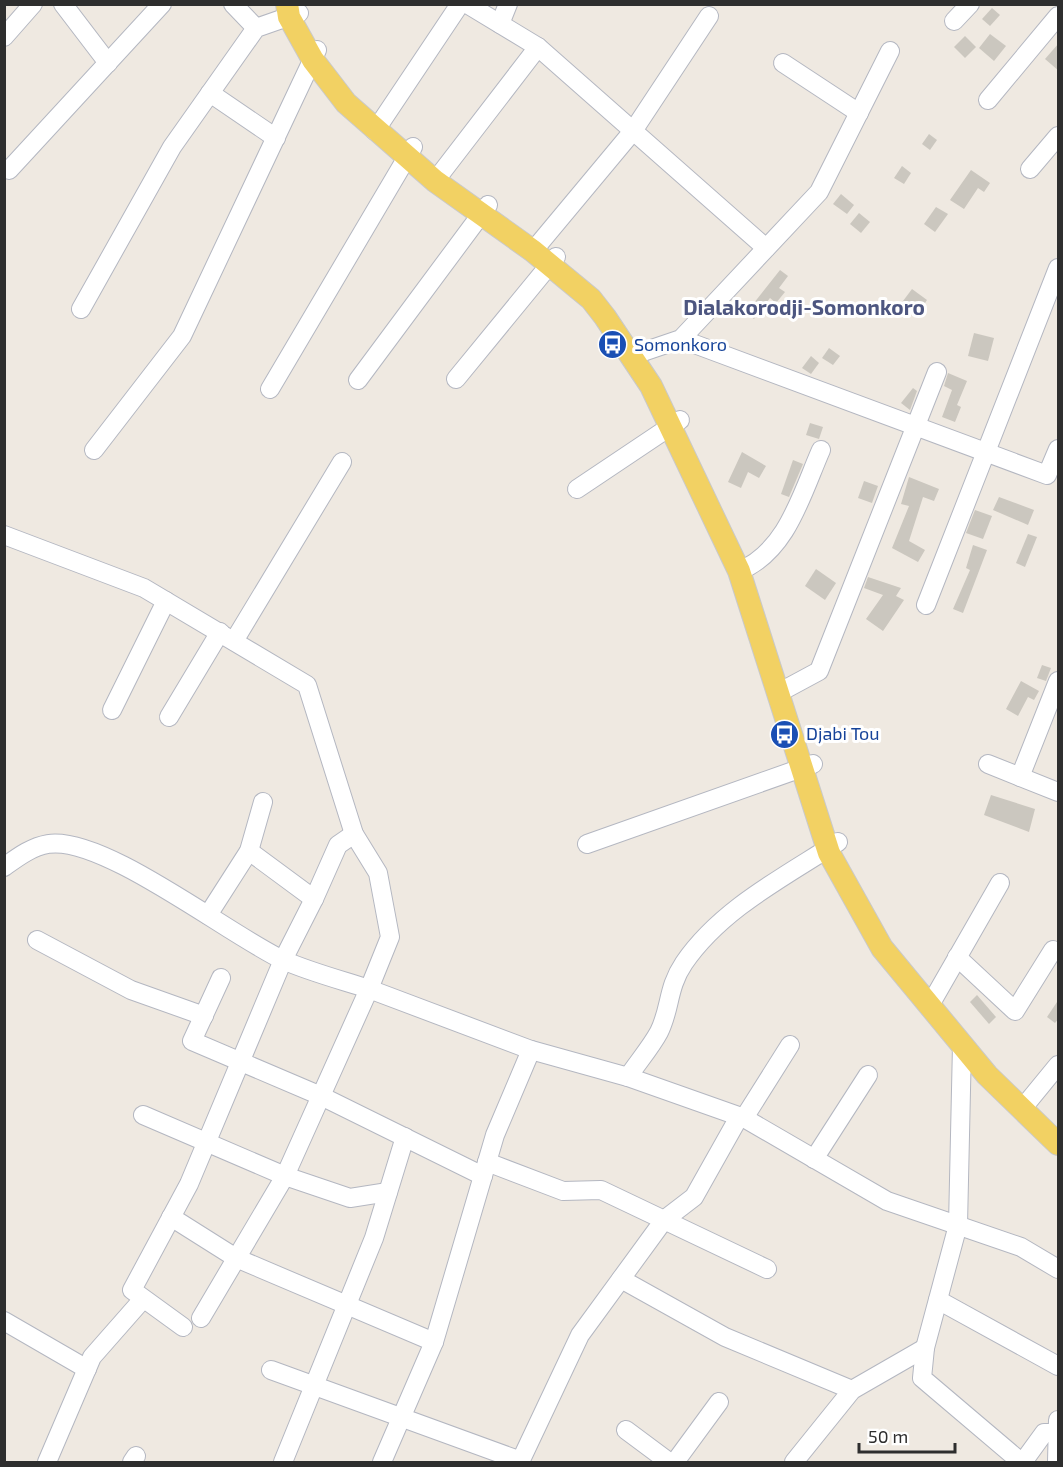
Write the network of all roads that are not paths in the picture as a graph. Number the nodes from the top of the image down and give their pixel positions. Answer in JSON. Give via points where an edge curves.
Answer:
{"nodes":[{"id":1,"x":33,"y":4,"type":"edge"},
{"id":2,"x":63,"y":4,"type":"edge"},
{"id":3,"x":162,"y":4,"type":"edge"},
{"id":4,"x":233,"y":4,"type":"edge"},
{"id":5,"x":460,"y":4,"type":"edge"},
{"id":6,"x":467,"y":4,"type":"edge"},
{"id":7,"x":508,"y":4,"type":"edge"},
{"id":8,"x":970,"y":4,"type":"edge"},
{"id":9,"x":293,"y":10,"type":"edge"},
{"id":10,"x":709,"y":16,"type":"dead end"},
{"id":11,"x":1059,"y":16,"type":"edge"},
{"id":12,"x":954,"y":21,"type":"dead end"},
{"id":13,"x":500,"y":24,"type":"junction"},
{"id":14,"x":256,"y":28,"type":"junction"},
{"id":15,"x":4,"y":37,"type":"edge"},
{"id":16,"x":538,"y":47,"type":"junction"},
{"id":17,"x":890,"y":51,"type":"dead end"},
{"id":18,"x":315,"y":55,"type":"junction"},
{"id":19,"x":108,"y":63,"type":"junction"},
{"id":20,"x":783,"y":63,"type":"dead end"},
{"id":21,"x":210,"y":93,"type":"junction"},
{"id":22,"x":988,"y":100,"type":"dead end"},
{"id":23,"x":859,"y":113,"type":"junction"},
{"id":24,"x":379,"y":126,"type":"junction"},
{"id":25,"x":633,"y":131,"type":"junction"},
{"id":26,"x":1059,"y":136,"type":"edge"},
{"id":27,"x":276,"y":138,"type":"junction"},
{"id":28,"x":410,"y":152,"type":"junction"},
{"id":29,"x":1030,"y":169,"type":"dead end"},
{"id":30,"x":9,"y":170,"type":"dead end"},
{"id":31,"x":439,"y":176,"type":"junction"},
{"id":32,"x":485,"y":210,"type":"junction"},
{"id":33,"x":766,"y":248,"type":"junction"},
{"id":34,"x":545,"y":254,"type":"junction"},
{"id":35,"x":1059,"y":268,"type":"edge"},
{"id":36,"x":81,"y":309,"type":"dead end"},
{"id":37,"x":681,"y":339,"type":"junction"},
{"id":38,"x":636,"y":354,"type":"junction"},
{"id":39,"x":937,"y":372,"type":"dead end"},
{"id":40,"x":456,"y":379,"type":"dead end"},
{"id":41,"x":358,"y":380,"type":"dead end"},
{"id":42,"x":270,"y":389,"type":"dead end"},
{"id":43,"x":675,"y":423,"type":"junction"},
{"id":44,"x":915,"y":426,"type":"junction"},
{"id":45,"x":1059,"y":449,"type":"edge"},
{"id":46,"x":94,"y":450,"type":"dead end"},
{"id":47,"x":821,"y":450,"type":"dead end"},
{"id":48,"x":986,"y":453,"type":"junction"},
{"id":49,"x":342,"y":462,"type":"dead end"},
{"id":50,"x":577,"y":489,"type":"dead end"},
{"id":51,"x":4,"y":535,"type":"edge"},
{"id":52,"x":744,"y":569,"type":"junction"},
{"id":53,"x":166,"y":601,"type":"junction"},
{"id":54,"x":926,"y":605,"type":"dead end"},
{"id":55,"x":227,"y":636,"type":"junction"},
{"id":56,"x":1059,"y":681,"type":"edge"},
{"id":57,"x":784,"y":690,"type":"junction"},
{"id":58,"x":112,"y":710,"type":"dead end"},
{"id":59,"x":169,"y":717,"type":"dead end"},
{"id":60,"x":988,"y":764,"type":"dead end"},
{"id":61,"x":808,"y":765,"type":"junction"},
{"id":62,"x":1020,"y":777,"type":"junction"},
{"id":63,"x":1059,"y":792,"type":"edge"},
{"id":64,"x":263,"y":802,"type":"dead end"},
{"id":65,"x":354,"y":834,"type":"junction"},
{"id":66,"x":587,"y":844,"type":"dead end"},
{"id":67,"x":833,"y":845,"type":"junction"},
{"id":68,"x":249,"y":851,"type":"junction"},
{"id":69,"x":4,"y":867,"type":"edge"},
{"id":70,"x":1000,"y":883,"type":"dead end"},
{"id":71,"x":314,"y":899,"type":"junction"},
{"id":72,"x":208,"y":915,"type":"junction"},
{"id":73,"x":37,"y":940,"type":"dead end"},
{"id":74,"x":1053,"y":950,"type":"dead end"},
{"id":75,"x":957,"y":957,"type":"junction"},
{"id":76,"x":283,"y":960,"type":"junction"},
{"id":77,"x":221,"y":978,"type":"dead end"},
{"id":78,"x":369,"y":989,"type":"junction"},
{"id":79,"x":933,"y":1000,"type":"junction"},
{"id":80,"x":204,"y":1016,"type":"junction"},
{"id":81,"x":790,"y":1045,"type":"dead end"},
{"id":82,"x":963,"y":1045,"type":"junction"},
{"id":83,"x":531,"y":1050,"type":"junction"},
{"id":84,"x":240,"y":1062,"type":"junction"},
{"id":85,"x":1059,"y":1065,"type":"edge"},
{"id":86,"x":868,"y":1075,"type":"dead end"},
{"id":87,"x":628,"y":1077,"type":"junction"},
{"id":88,"x":321,"y":1096,"type":"junction"},
{"id":89,"x":1026,"y":1105,"type":"junction"},
{"id":90,"x":143,"y":1115,"type":"dead end"},
{"id":91,"x":741,"y":1118,"type":"junction"},
{"id":92,"x":1059,"y":1128,"type":"edge"},
{"id":93,"x":405,"y":1137,"type":"junction"},
{"id":94,"x":206,"y":1143,"type":"junction"},
{"id":95,"x":1059,"y":1144,"type":"edge"},
{"id":96,"x":814,"y":1159,"type":"junction"},
{"id":97,"x":485,"y":1169,"type":"junction"},
{"id":98,"x":285,"y":1176,"type":"junction"},
{"id":99,"x":388,"y":1192,"type":"junction"},
{"id":100,"x":171,"y":1217,"type":"junction"},
{"id":101,"x":664,"y":1220,"type":"junction"},
{"id":102,"x":958,"y":1225,"type":"junction"},
{"id":103,"x":236,"y":1258,"type":"junction"},
{"id":104,"x":767,"y":1269,"type":"dead end"},
{"id":105,"x":1059,"y":1269,"type":"edge"},
{"id":106,"x":621,"y":1279,"type":"junction"},
{"id":107,"x":143,"y":1299,"type":"junction"},
{"id":108,"x":938,"y":1300,"type":"junction"},
{"id":109,"x":347,"y":1305,"type":"junction"},
{"id":110,"x":201,"y":1318,"type":"dead end"},
{"id":111,"x":4,"y":1321,"type":"edge"},
{"id":112,"x":183,"y":1327,"type":"dead end"},
{"id":113,"x":434,"y":1342,"type":"junction"},
{"id":114,"x":925,"y":1348,"type":"junction"},
{"id":115,"x":1059,"y":1366,"type":"edge"},
{"id":116,"x":87,"y":1369,"type":"junction"},
{"id":117,"x":270,"y":1370,"type":"dead end"},
{"id":118,"x":314,"y":1386,"type":"junction"},
{"id":119,"x":852,"y":1390,"type":"junction"},
{"id":120,"x":719,"y":1402,"type":"dead end"},
{"id":121,"x":403,"y":1418,"type":"junction"},
{"id":122,"x":1058,"y":1427,"type":"edge"},
{"id":123,"x":626,"y":1430,"type":"dead end"},
{"id":124,"x":47,"y":1462,"type":"edge"},
{"id":125,"x":283,"y":1462,"type":"edge"},
{"id":126,"x":382,"y":1462,"type":"edge"},
{"id":127,"x":520,"y":1462,"type":"edge"},
{"id":128,"x":669,"y":1462,"type":"edge"},
{"id":129,"x":675,"y":1462,"type":"edge"},
{"id":130,"x":795,"y":1462,"type":"edge"},
{"id":131,"x":1022,"y":1462,"type":"edge"},
{"id":132,"x":1057,"y":1462,"type":"edge"}],
"edges":[{"from":1,"to":15,"type":"street"},
{"from":2,"to":19,"type":"street"},
{"from":3,"to":19,"type":"street"},
{"from":4,"to":14,"type":"street"},
{"from":5,"to":24,"type":"street"},
{"from":6,"to":13,"type":"street"},
{"from":7,"to":13,"type":"street"},
{"from":8,"to":12,"type":"street"},
{"from":9,"to":14,"type":"street"},
{"from":9,"to":18,"type":"main road"},
{"from":10,"to":25,"type":"street"},
{"from":11,"to":22,"type":"street"},
{"from":13,"to":16,"type":"street"},
{"from":14,"to":21,"type":"street"},
{"from":16,"to":25,"type":"street"},
{"from":16,"to":31,"type":"street"},
{"from":17,"to":23,"type":"street"},
{"from":18,"to":24,"type":"main road","via":[[346,103]]},
{"from":18,"to":27,"type":"street"},
{"from":19,"to":30,"type":"street"},
{"from":20,"to":23,"type":"street"},
{"from":21,"to":27,"type":"street"},
{"from":21,"to":36,"type":"street","via":[[172,147]]},
{"from":23,"to":33,"type":"street","via":[[819,192]]},
{"from":24,"to":28,"type":"main road"},
{"from":25,"to":33,"type":"street"},
{"from":25,"to":34,"type":"street"},
{"from":26,"to":29,"type":"street"},
{"from":27,"to":46,"type":"street","via":[[182,336]]},
{"from":28,"to":31,"type":"main road"},
{"from":28,"to":42,"type":"street"},
{"from":31,"to":32,"type":"main road"},
{"from":32,"to":34,"type":"main road"},
{"from":32,"to":41,"type":"street"},
{"from":33,"to":37,"type":"street"},
{"from":34,"to":38,"type":"main road","via":[[591,299]]},
{"from":34,"to":40,"type":"street"},
{"from":35,"to":48,"type":"street"},
{"from":37,"to":38,"type":"street"},
{"from":37,"to":44,"type":"street"},
{"from":38,"to":43,"type":"main road"},
{"from":39,"to":44,"type":"street"},
{"from":43,"to":50,"type":"street"},
{"from":43,"to":52,"type":"main road"},
{"from":44,"to":48,"type":"street"},
{"from":44,"to":57,"type":"street","via":[[819,671]]},
{"from":45,"to":48,"type":"street","via":[[1047,475]]},
{"from":47,"to":52,"type":"street","via":[[782,537]]},
{"from":48,"to":54,"type":"street"},
{"from":49,"to":55,"type":"street"},
{"from":51,"to":53,"type":"street","via":[[144,588]]},
{"from":52,"to":57,"type":"main road"},
{"from":53,"to":55,"type":"street"},
{"from":53,"to":58,"type":"street"},
{"from":55,"to":59,"type":"street"},
{"from":55,"to":65,"type":"street","via":[[307,684]]},
{"from":56,"to":62,"type":"street"},
{"from":57,"to":61,"type":"main road"},
{"from":60,"to":62,"type":"street"},
{"from":61,"to":66,"type":"street"},
{"from":61,"to":67,"type":"main road"},
{"from":62,"to":63,"type":"street"},
{"from":64,"to":68,"type":"street"},
{"from":65,"to":71,"type":"street","via":[[338,845]]},
{"from":65,"to":78,"type":"street","via":[[378,873],[390,937]]},
{"from":67,"to":79,"type":"main road","via":[[882,948]]},
{"from":67,"to":87,"type":"street","via":[[730,913],[684,963],[670,987],[659,1032]]},
{"from":68,"to":71,"type":"street"},
{"from":68,"to":72,"type":"street"},
{"from":69,"to":72,"type":"street","via":[[22,854],[49,844],[78,846],[139,874]]},
{"from":70,"to":75,"type":"street"},
{"from":71,"to":76,"type":"street"},
{"from":72,"to":76,"type":"street"},
{"from":73,"to":80,"type":"street","via":[[131,990]]},
{"from":74,"to":75,"type":"street","via":[[1015,1011]]},
{"from":75,"to":79,"type":"street"},
{"from":76,"to":78,"type":"street"},
{"from":76,"to":84,"type":"street"},
{"from":77,"to":80,"type":"street"},
{"from":78,"to":83,"type":"street"},
{"from":78,"to":88,"type":"street"},
{"from":79,"to":82,"type":"main road"},
{"from":79,"to":89,"type":"main road"},
{"from":80,"to":84,"type":"street","via":[[192,1041]]},
{"from":81,"to":91,"type":"street"},
{"from":82,"to":89,"type":"main road","via":[[987,1075]]},
{"from":82,"to":102,"type":"street"},
{"from":83,"to":87,"type":"street"},
{"from":83,"to":97,"type":"street"},
{"from":84,"to":88,"type":"street"},
{"from":84,"to":94,"type":"street"},
{"from":85,"to":89,"type":"street"},
{"from":86,"to":96,"type":"street"},
{"from":87,"to":91,"type":"street"},
{"from":88,"to":93,"type":"street"},
{"from":88,"to":98,"type":"street"},
{"from":89,"to":92,"type":"main road"},
{"from":89,"to":95,"type":"main road"},
{"from":90,"to":94,"type":"street"},
{"from":91,"to":96,"type":"street"},
{"from":91,"to":101,"type":"street","via":[[694,1197]]},
{"from":93,"to":97,"type":"street"},
{"from":93,"to":99,"type":"street"},
{"from":94,"to":98,"type":"street"},
{"from":94,"to":100,"type":"street"},
{"from":96,"to":102,"type":"street","via":[[886,1201]]},
{"from":97,"to":101,"type":"street","via":[[563,1191],[601,1190]]},
{"from":97,"to":113,"type":"street"},
{"from":98,"to":99,"type":"street","via":[[350,1197]]},
{"from":98,"to":103,"type":"street"},
{"from":99,"to":109,"type":"street"},
{"from":100,"to":103,"type":"street"},
{"from":100,"to":107,"type":"street","via":[[132,1290]]},
{"from":101,"to":104,"type":"street"},
{"from":101,"to":106,"type":"street"},
{"from":102,"to":105,"type":"street","via":[[1022,1247]]},
{"from":102,"to":108,"type":"street"},
{"from":103,"to":109,"type":"street"},
{"from":103,"to":110,"type":"street"},
{"from":106,"to":119,"type":"street","via":[[725,1337]]},
{"from":106,"to":127,"type":"street","via":[[580,1335]]},
{"from":107,"to":112,"type":"street"},
{"from":107,"to":116,"type":"street","via":[[92,1357]]},
{"from":108,"to":114,"type":"street"},
{"from":108,"to":115,"type":"street"},
{"from":109,"to":113,"type":"street"},
{"from":109,"to":118,"type":"street"},
{"from":111,"to":116,"type":"street"},
{"from":113,"to":121,"type":"street"},
{"from":114,"to":119,"type":"street"},
{"from":114,"to":131,"type":"street","via":[[922,1378]]},
{"from":116,"to":124,"type":"street"},
{"from":117,"to":118,"type":"street"},
{"from":118,"to":121,"type":"street"},
{"from":118,"to":125,"type":"street"},
{"from":119,"to":130,"type":"street"},
{"from":120,"to":129,"type":"street"},
{"from":121,"to":126,"type":"street"},
{"from":121,"to":127,"type":"street"},
{"from":122,"to":131,"type":"street","via":[[1044,1433]]},
{"from":122,"to":132,"type":"street"},
{"from":123,"to":128,"type":"street"}]}
